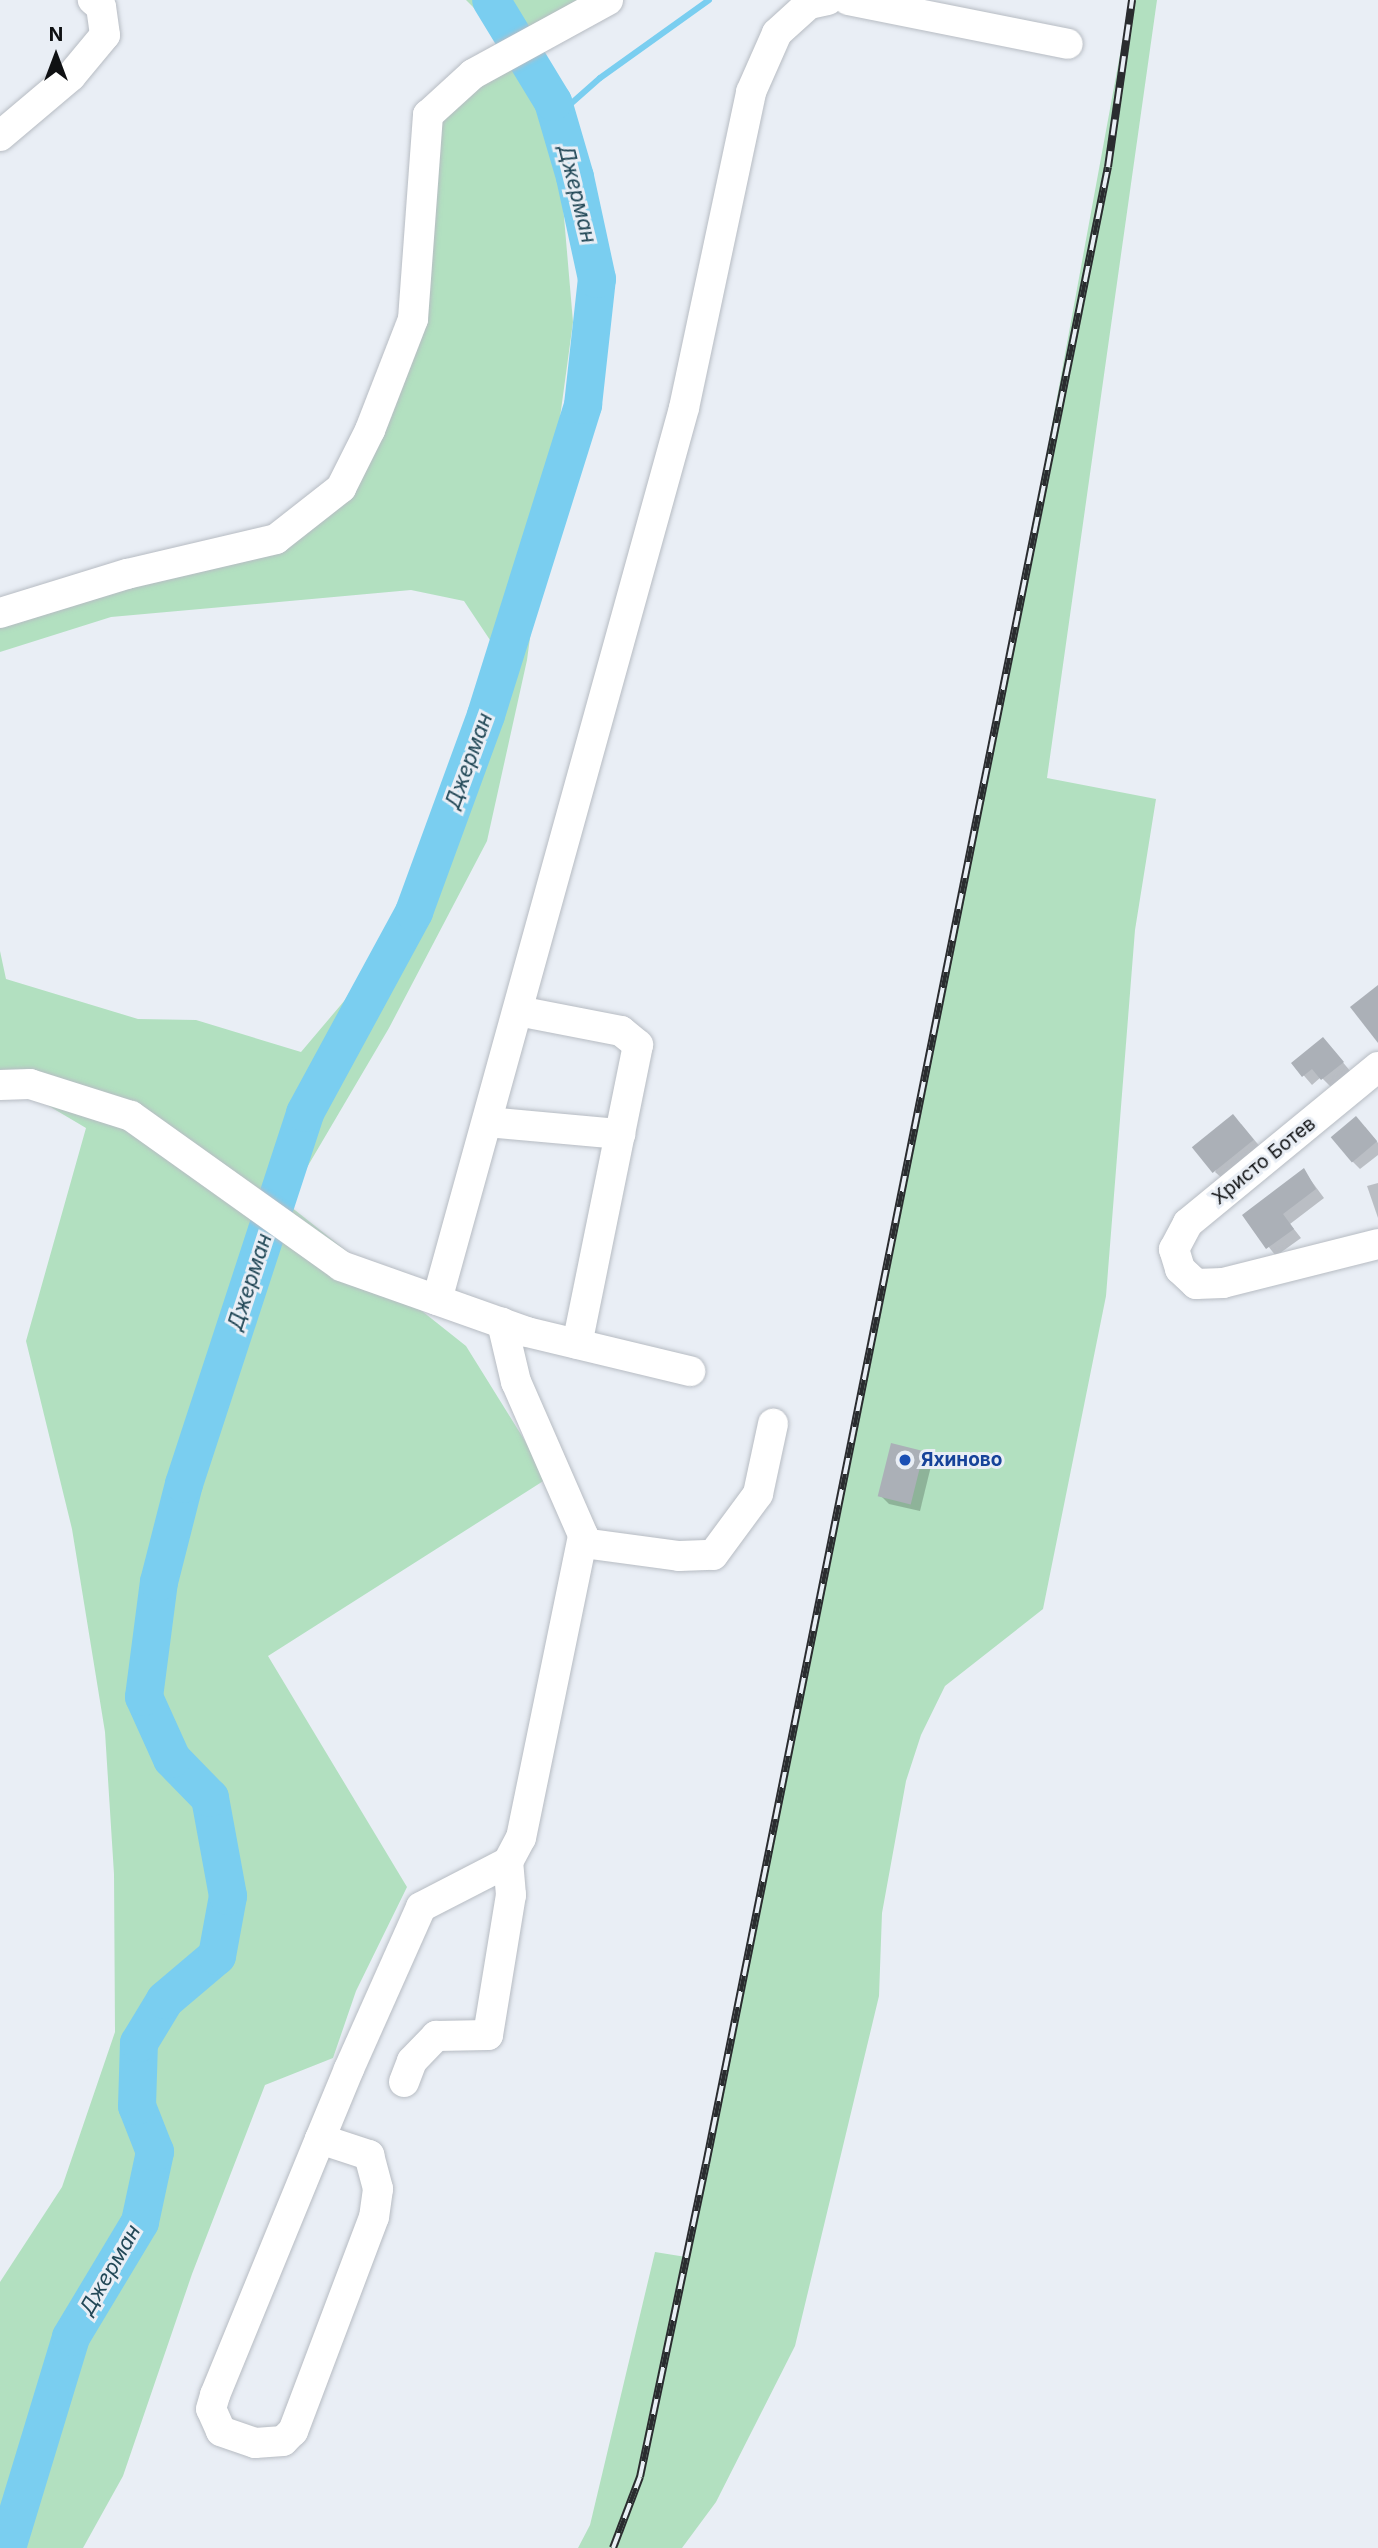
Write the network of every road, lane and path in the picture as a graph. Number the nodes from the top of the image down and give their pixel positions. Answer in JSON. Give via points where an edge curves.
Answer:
{"nodes":[{"id":1,"x":93,"y":0,"type":"edge"},
{"id":2,"x":828,"y":0,"type":"edge"},
{"id":3,"x":848,"y":0,"type":"edge"},
{"id":4,"x":594,"y":3,"type":"edge"},
{"id":5,"x":1068,"y":44,"type":"dead end"},
{"id":6,"x":0,"y":136,"type":"edge"},
{"id":7,"x":0,"y":613,"type":"edge"},
{"id":8,"x":518,"y":1011,"type":"junction"},
{"id":9,"x":1378,"y":1067,"type":"edge"},
{"id":10,"x":0,"y":1085,"type":"edge"},
{"id":11,"x":486,"y":1122,"type":"junction"},
{"id":12,"x":620,"y":1134,"type":"junction"},
{"id":13,"x":1378,"y":1244,"type":"edge"},
{"id":14,"x":437,"y":1300,"type":"junction"},
{"id":15,"x":502,"y":1323,"type":"junction"},
{"id":16,"x":577,"y":1344,"type":"junction"},
{"id":17,"x":690,"y":1371,"type":"dead end"},
{"id":18,"x":773,"y":1424,"type":"dead end"},
{"id":19,"x":583,"y":1542,"type":"junction"},
{"id":20,"x":508,"y":1862,"type":"junction"},
{"id":21,"x":404,"y":2082,"type":"dead end"},
{"id":22,"x":320,"y":2139,"type":"junction"}],
"edges":[{"from":1,"to":6,"type":"street","via":[[101,8],[105,35],[71,76]]},
{"from":2,"to":8,"type":"street","via":[[809,4],[776,33],[751,92],[684,408]]},
{"from":3,"to":5,"type":"street"},
{"from":4,"to":7,"type":"street","via":[[553,34],[473,74],[428,115],[413,319],[370,430],[341,488],[276,539],[127,575]]},
{"from":8,"to":11,"type":"street"},
{"from":8,"to":12,"type":"street","via":[[631,1037],[638,1045]]},
{"from":9,"to":13,"type":"street","name":"Христо Ботев","via":[[1188,1223],[1174,1249],[1180,1269],[1196,1284],[1223,1283]]},
{"from":10,"to":14,"type":"street","via":[[30,1084],[131,1116],[341,1266]]},
{"from":11,"to":12,"type":"street"},
{"from":11,"to":14,"type":"street"},
{"from":12,"to":16,"type":"street"},
{"from":14,"to":15,"type":"street"},
{"from":15,"to":16,"type":"street"},
{"from":15,"to":19,"type":"street","via":[[516,1381],[574,1506]]},
{"from":16,"to":17,"type":"street"},
{"from":18,"to":19,"type":"street","via":[[758,1494],[713,1555],[679,1556]]},
{"from":19,"to":20,"type":"street","via":[[522,1838]]},
{"from":20,"to":21,"type":"street","via":[[511,1895],[488,2035],[436,2036],[412,2061]]},
{"from":20,"to":22,"type":"street","via":[[421,1907]]},
{"from":22,"to":22,"type":"street","via":[[369,2155],[378,2189],[374,2217],[293,2431],[284,2441],[255,2443],[221,2431],[211,2409]]}]}
